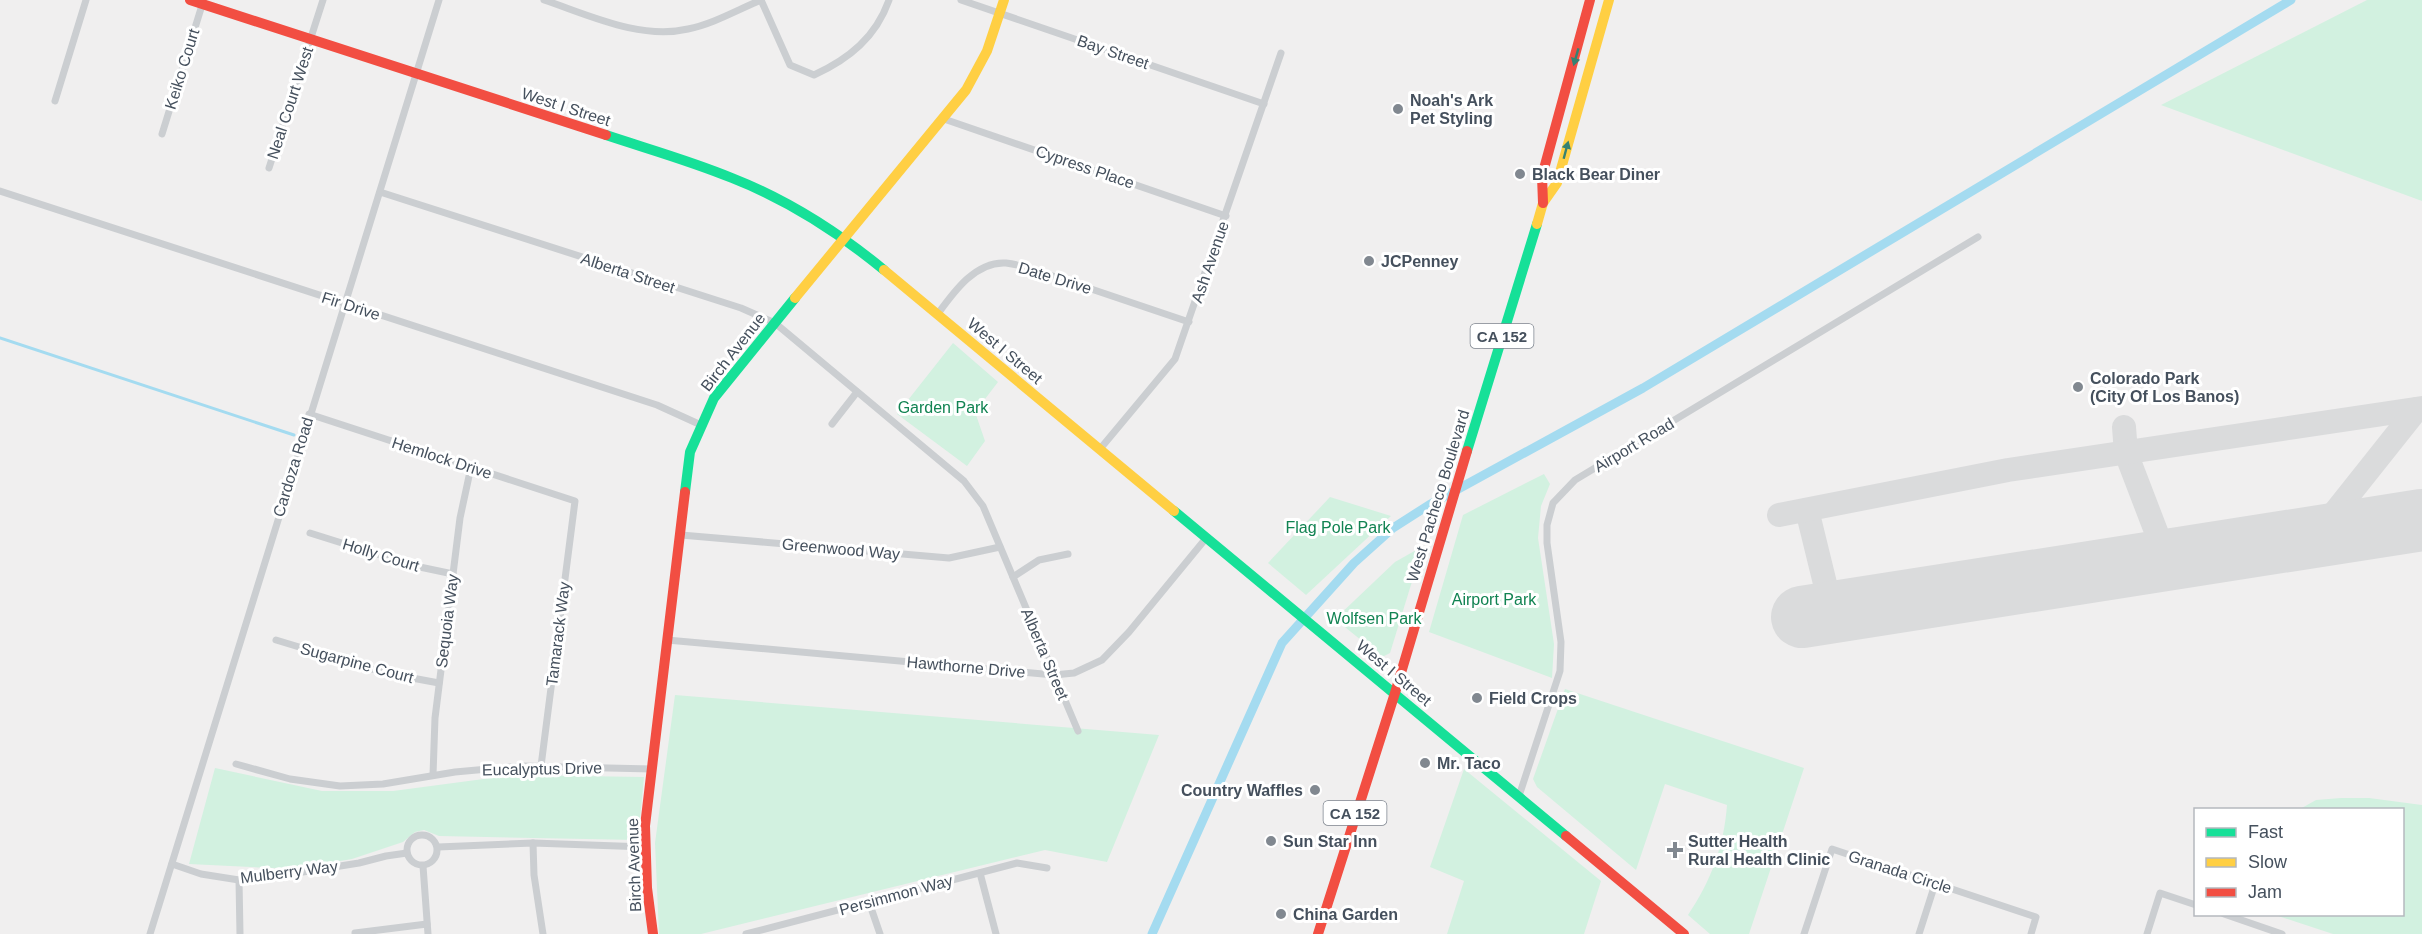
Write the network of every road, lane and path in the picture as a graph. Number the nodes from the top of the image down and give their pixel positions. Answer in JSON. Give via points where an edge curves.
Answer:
{"nodes":[{"id":1,"x":86,"y":0,"type":"edge"},
{"id":2,"x":190,"y":0,"type":"edge"},
{"id":3,"x":323,"y":0,"type":"edge"},
{"id":4,"x":439,"y":0,"type":"edge"},
{"id":5,"x":544,"y":0,"type":"edge"},
{"id":6,"x":761,"y":0,"type":"edge"},
{"id":7,"x":889,"y":0,"type":"edge"},
{"id":8,"x":961,"y":0,"type":"edge"},
{"id":9,"x":1004,"y":0,"type":"edge"},
{"id":10,"x":1590,"y":0,"type":"edge"},
{"id":11,"x":1610,"y":0,"type":"edge"},
{"id":12,"x":203,"y":2,"type":"edge"},
{"id":13,"x":999,"y":13,"type":"junction"},
{"id":14,"x":310,"y":39,"type":"junction"},
{"id":15,"x":1281,"y":53,"type":"dead end"},
{"id":16,"x":417,"y":74,"type":"junction"},
{"id":17,"x":55,"y":101,"type":"dead end"},
{"id":18,"x":1264,"y":104,"type":"junction"},
{"id":19,"x":944,"y":119,"type":"junction"},
{"id":20,"x":162,"y":134,"type":"dead end"},
{"id":21,"x":269,"y":168,"type":"dead end"},
{"id":22,"x":0,"y":190,"type":"edge"},
{"id":23,"x":380,"y":192,"type":"junction"},
{"id":24,"x":1544,"y":203,"type":"junction"},
{"id":25,"x":1226,"y":216,"type":"junction"},
{"id":26,"x":1978,"y":237,"type":"dead end"},
{"id":27,"x":845,"y":238,"type":"junction"},
{"id":28,"x":344,"y":304,"type":"junction"},
{"id":29,"x":937,"y":315,"type":"junction"},
{"id":30,"x":1189,"y":322,"type":"junction"},
{"id":31,"x":775,"y":323,"type":"junction"},
{"id":32,"x":857,"y":392,"type":"junction"},
{"id":33,"x":309,"y":414,"type":"junction"},
{"id":34,"x":832,"y":424,"type":"dead end"},
{"id":35,"x":701,"y":425,"type":"junction"},
{"id":36,"x":1100,"y":449,"type":"junction"},
{"id":37,"x":471,"y":467,"type":"junction"},
{"id":38,"x":575,"y":501,"type":"joint"},
{"id":39,"x":310,"y":533,"type":"dead end"},
{"id":40,"x":681,"y":535,"type":"junction"},
{"id":41,"x":1207,"y":537,"type":"junction"},
{"id":42,"x":1000,"y":547,"type":"junction"},
{"id":43,"x":1068,"y":554,"type":"dead end"},
{"id":44,"x":453,"y":574,"type":"junction"},
{"id":45,"x":1013,"y":577,"type":"junction"},
{"id":46,"x":276,"y":640,"type":"dead end"},
{"id":47,"x":667,"y":640,"type":"junction"},
{"id":48,"x":1054,"y":675,"type":"junction"},
{"id":49,"x":439,"y":683,"type":"junction"},
{"id":50,"x":1395,"y":693,"type":"junction"},
{"id":51,"x":1078,"y":732,"type":"dead end"},
{"id":52,"x":236,"y":764,"type":"dead end"},
{"id":53,"x":541,"y":766,"type":"junction"},
{"id":54,"x":652,"y":769,"type":"junction"},
{"id":55,"x":433,"y":775,"type":"junction"},
{"id":56,"x":1519,"y":796,"type":"junction"},
{"id":57,"x":533,"y":843,"type":"junction"},
{"id":58,"x":438,"y":847,"type":"junction"},
{"id":59,"x":646,"y":847,"type":"junction"},
{"id":60,"x":407,"y":853,"type":"junction"},
{"id":61,"x":172,"y":864,"type":"junction"},
{"id":62,"x":423,"y":866,"type":"junction"},
{"id":63,"x":1047,"y":868,"type":"dead end"},
{"id":64,"x":980,"y":873,"type":"junction"},
{"id":65,"x":239,"y":880,"type":"junction"},
{"id":66,"x":1935,"y":884,"type":"junction"},
{"id":67,"x":869,"y":902,"type":"junction"},
{"id":68,"x":2194,"y":904,"type":"edge"},
{"id":69,"x":2227,"y":916,"type":"edge"},
{"id":70,"x":427,"y":924,"type":"junction"},
{"id":71,"x":761,"y":932,"type":"edge"},
{"id":72,"x":356,"y":933,"type":"edge"},
{"id":73,"x":150,"y":934,"type":"edge"},
{"id":74,"x":240,"y":934,"type":"edge"},
{"id":75,"x":429,"y":934,"type":"edge"},
{"id":76,"x":543,"y":934,"type":"edge"},
{"id":77,"x":653,"y":934,"type":"edge"},
{"id":78,"x":746,"y":934,"type":"edge"},
{"id":79,"x":880,"y":934,"type":"edge"},
{"id":80,"x":996,"y":934,"type":"edge"},
{"id":81,"x":1318,"y":934,"type":"edge"},
{"id":82,"x":1684,"y":934,"type":"edge"},
{"id":83,"x":1804,"y":934,"type":"edge"},
{"id":84,"x":1919,"y":934,"type":"edge"},
{"id":85,"x":2031,"y":934,"type":"edge"},
{"id":86,"x":2147,"y":934,"type":"edge"},
{"id":87,"x":2282,"y":934,"type":"edge"}],
"edges":[{"from":1,"to":17,"type":"street"},
{"from":2,"to":12,"type":"main road","name":"West I Street"},
{"from":3,"to":14,"type":"street","name":"Neal Court West"},
{"from":4,"to":16,"type":"street","name":"Cardoza Road"},
{"from":5,"to":6,"type":"street","via":[[654,32],[703,25]]},
{"from":6,"to":7,"type":"street","via":[[790,65],[814,75],[858,49]]},
{"from":8,"to":13,"type":"street","name":"Bay Street"},
{"from":9,"to":13,"type":"main road","name":"Birch Avenue"},
{"from":10,"to":24,"type":"main road","name":"West Pacheco Boulevard","number":"CA 152","one_way":true,"via":[[1542,176]]},
{"from":24,"to":11,"type":"main road","name":"West Pacheco Boulevard","number":"CA 152","one_way":true,"via":[[1557,183]]},
{"from":12,"to":14,"type":"main road","name":"West I Street"},
{"from":12,"to":20,"type":"street","name":"Keiko Court"},
{"from":13,"to":18,"type":"street","name":"Bay Street"},
{"from":13,"to":19,"type":"main road","name":"Birch Avenue","via":[[975,76]]},
{"from":14,"to":16,"type":"main road","name":"West I Street"},
{"from":14,"to":21,"type":"street","name":"Neal Court West"},
{"from":15,"to":18,"type":"street","name":"Ash Avenue"},
{"from":16,"to":23,"type":"street","name":"Cardoza Road"},
{"from":16,"to":27,"type":"main road","name":"West I Street","via":[[737,179],[777,197]]},
{"from":18,"to":25,"type":"street","name":"Ash Avenue"},
{"from":19,"to":25,"type":"street","name":"Cypress Place"},
{"from":19,"to":27,"type":"main road","name":"Birch Avenue"},
{"from":22,"to":28,"type":"street","name":"Fir Drive"},
{"from":23,"to":28,"type":"street","name":"Cardoza Road"},
{"from":23,"to":31,"type":"street","name":"Alberta Street","via":[[741,308]]},
{"from":24,"to":50,"type":"main road","name":"West Pacheco Boulevard","number":"CA 152"},
{"from":25,"to":30,"type":"street","name":"Ash Avenue"},
{"from":26,"to":56,"type":"street","name":"Airport Road","via":[[1575,480],[1552,503],[1547,543],[1561,642],[1560,671]]},
{"from":27,"to":29,"type":"main road","name":"West I Street"},
{"from":27,"to":31,"type":"main road","name":"Birch Avenue"},
{"from":28,"to":33,"type":"street","name":"Cardoza Road"},
{"from":28,"to":35,"type":"street","name":"Fir Drive","via":[[657,405]]},
{"from":29,"to":30,"type":"street","name":"Date Drive","via":[[958,286],[980,270],[1005,263]]},
{"from":29,"to":36,"type":"main road","name":"West I Street"},
{"from":30,"to":36,"type":"street","name":"Ash Avenue","via":[[1175,359]]},
{"from":31,"to":32,"type":"street","name":"Alberta Street"},
{"from":31,"to":35,"type":"main road","name":"Birch Avenue","via":[[714,398]]},
{"from":32,"to":34,"type":"street"},
{"from":32,"to":42,"type":"street","name":"Alberta Street","via":[[964,480],[983,506]]},
{"from":33,"to":37,"type":"street","name":"Hemlock Drive"},
{"from":33,"to":61,"type":"street","name":"Cardoza Road"},
{"from":35,"to":40,"type":"main road","name":"Birch Avenue","via":[[690,452]]},
{"from":36,"to":41,"type":"main road","name":"West I Street"},
{"from":37,"to":38,"type":"street","name":"Hemlock Drive"},
{"from":37,"to":44,"type":"street","name":"Sequoia Way"},
{"from":38,"to":53,"type":"street","name":"Tamarack Way"},
{"from":39,"to":44,"type":"street","name":"Holly Court"},
{"from":40,"to":42,"type":"street","name":"Greenwood Way","via":[[949,558]]},
{"from":40,"to":47,"type":"main road","name":"Birch Avenue"},
{"from":41,"to":48,"type":"street","name":"Hawthorne Drive","via":[[1102,660],[1074,673]]},
{"from":41,"to":50,"type":"main road","name":"West I Street"},
{"from":42,"to":45,"type":"street","name":"Alberta Street"},
{"from":43,"to":45,"type":"street","via":[[1039,560]]},
{"from":44,"to":49,"type":"street","name":"Sequoia Way"},
{"from":45,"to":48,"type":"street","name":"Alberta Street"},
{"from":46,"to":49,"type":"street","name":"Sugarpine Court","via":[[385,673]]},
{"from":47,"to":48,"type":"street","name":"Hawthorne Drive"},
{"from":47,"to":54,"type":"main road","name":"Birch Avenue"},
{"from":48,"to":51,"type":"street","name":"Alberta Street"},
{"from":49,"to":55,"type":"street","name":"Sequoia Way"},
{"from":50,"to":56,"type":"main road","name":"West I Street"},
{"from":50,"to":81,"type":"main road","name":"West Pacheco Boulevard","number":"CA 152"},
{"from":52,"to":55,"type":"street","name":"Eucalyptus Drive","via":[[290,779],[340,786],[383,784]]},
{"from":53,"to":54,"type":"street","name":"Eucalyptus Drive"},
{"from":53,"to":55,"type":"street","name":"Eucalyptus Drive"},
{"from":54,"to":59,"type":"main road","name":"Birch Avenue"},
{"from":56,"to":82,"type":"main road","name":"West I Street"},
{"from":57,"to":58,"type":"street"},
{"from":57,"to":59,"type":"street"},
{"from":57,"to":76,"type":"street"},
{"from":58,"to":60,"type":"street","via":[[423,834],[409,842]]},
{"from":58,"to":62,"type":"street","via":[[436,857]]},
{"from":59,"to":77,"type":"main road","name":"Birch Avenue"},
{"from":60,"to":62,"type":"street","via":[[410,860]]},
{"from":60,"to":65,"type":"street","name":"Mulberry Way"},
{"from":61,"to":65,"type":"street","name":"Mulberry Way"},
{"from":61,"to":73,"type":"street","name":"Cardoza Road"},
{"from":62,"to":70,"type":"street"},
{"from":63,"to":64,"type":"street","name":"Persimmon Way","via":[[1017,864]]},
{"from":64,"to":67,"type":"street","name":"Persimmon Way"},
{"from":64,"to":80,"type":"street"},
{"from":65,"to":74,"type":"street"},
{"from":66,"to":83,"type":"street","name":"Granada Circle","via":[[1832,849]]},
{"from":66,"to":84,"type":"street"},
{"from":66,"to":85,"type":"street","name":"Granada Circle","via":[[2036,917]]},
{"from":67,"to":71,"type":"street","name":"Persimmon Way"},
{"from":67,"to":79,"type":"street"},
{"from":68,"to":86,"type":"street","via":[[2160,893]]},
{"from":69,"to":87,"type":"street"},
{"from":70,"to":72,"type":"street"},
{"from":70,"to":75,"type":"street"},
{"from":71,"to":78,"type":"street","name":"Persimmon Way"}]}
